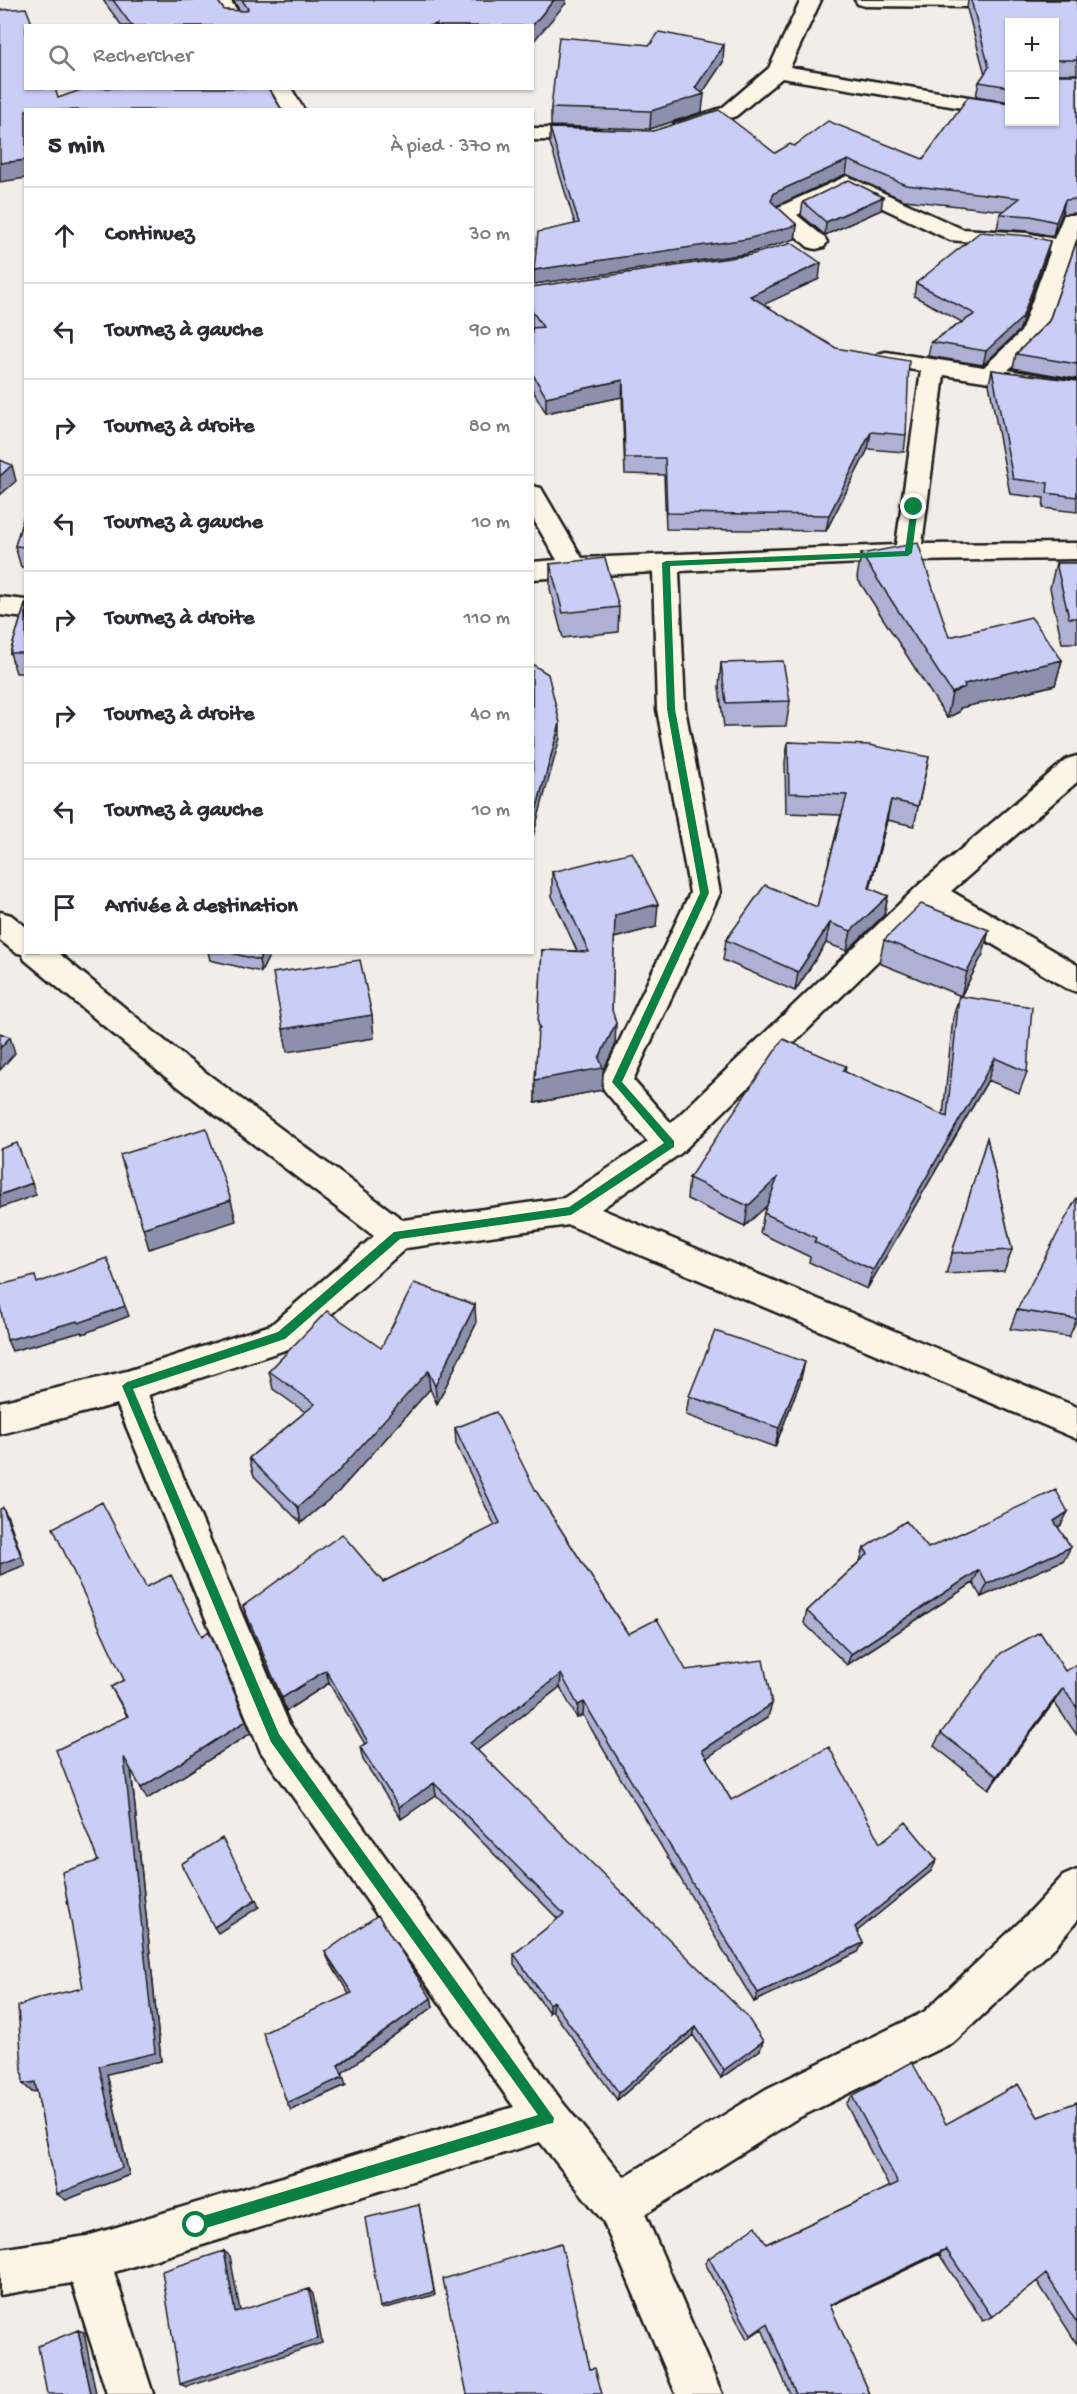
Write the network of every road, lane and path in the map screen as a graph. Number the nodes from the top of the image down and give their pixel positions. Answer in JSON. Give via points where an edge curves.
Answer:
{"nodes":[{"id":1,"x":220,"y":0,"type":"edge"},
{"id":2,"x":811,"y":0,"type":"edge"},
{"id":3,"x":866,"y":0,"type":"edge"},
{"id":4,"x":1077,"y":2,"type":"edge"},
{"id":5,"x":237,"y":24,"type":"edge"},
{"id":6,"x":778,"y":71,"type":"junction"},
{"id":7,"x":281,"y":90,"type":"edge"},
{"id":8,"x":293,"y":108,"type":"edge"},
{"id":9,"x":1005,"y":109,"type":"edge"},
{"id":10,"x":663,"y":133,"type":"edge"},
{"id":11,"x":534,"y":134,"type":"edge"},
{"id":12,"x":616,"y":136,"type":"edge"},
{"id":13,"x":1072,"y":220,"type":"dead end"},
{"id":14,"x":1062,"y":248,"type":"junction"},
{"id":15,"x":794,"y":249,"type":"edge"},
{"id":16,"x":886,"y":359,"type":"edge"},
{"id":17,"x":933,"y":368,"type":"junction"},
{"id":18,"x":988,"y":376,"type":"junction"},
{"id":19,"x":1077,"y":388,"type":"edge"},
{"id":20,"x":534,"y":497,"type":"edge"},
{"id":21,"x":1077,"y":550,"type":"edge"},
{"id":22,"x":908,"y":553,"type":"junction"},
{"id":23,"x":666,"y":563,"type":"junction"},
{"id":24,"x":574,"y":567,"type":"junction"},
{"id":25,"x":534,"y":571,"type":"edge"},
{"id":26,"x":0,"y":606,"type":"edge"},
{"id":27,"x":24,"y":609,"type":"edge"},
{"id":28,"x":1077,"y":766,"type":"edge"},
{"id":29,"x":930,"y":892,"type":"junction"},
{"id":30,"x":0,"y":923,"type":"edge"},
{"id":31,"x":24,"y":942,"type":"edge"},
{"id":32,"x":38,"y":954,"type":"edge"},
{"id":33,"x":1077,"y":980,"type":"edge"},
{"id":34,"x":670,"y":1144,"type":"junction"},
{"id":35,"x":571,"y":1211,"type":"junction"},
{"id":36,"x":398,"y":1235,"type":"junction"},
{"id":37,"x":127,"y":1386,"type":"junction"},
{"id":38,"x":0,"y":1418,"type":"edge"},
{"id":39,"x":1077,"y":1422,"type":"edge"},
{"id":40,"x":1077,"y":1890,"type":"edge"},
{"id":41,"x":548,"y":2118,"type":"junction"},
{"id":42,"x":619,"y":2205,"type":"junction"},
{"id":43,"x":87,"y":2258,"type":"junction"},
{"id":44,"x":0,"y":2272,"type":"edge"},
{"id":45,"x":130,"y":2394,"type":"edge"},
{"id":46,"x":699,"y":2394,"type":"edge"}],
"edges":[{"from":1,"to":5,"type":"street"},
{"from":2,"to":6,"type":"street"},
{"from":3,"to":4,"type":"street"},
{"from":6,"to":9,"type":"street"},
{"from":6,"to":10,"type":"street","via":[[729,112]]},
{"from":7,"to":8,"type":"street"},
{"from":11,"to":12,"type":"street"},
{"from":13,"to":14,"type":"street"},
{"from":14,"to":15,"type":"street","via":[[1027,240],[958,235],[847,183],[782,214],[816,242]]},
{"from":14,"to":18,"type":"street","via":[[1032,335]]},
{"from":16,"to":17,"type":"street"},
{"from":17,"to":18,"type":"street"},
{"from":17,"to":22,"type":"street"},
{"from":18,"to":19,"type":"street"},
{"from":20,"to":24,"type":"street"},
{"from":21,"to":22,"type":"street"},
{"from":22,"to":23,"type":"street"},
{"from":23,"to":24,"type":"street"},
{"from":23,"to":34,"type":"street","via":[[671,709],[705,893],[616,1082]]},
{"from":24,"to":25,"type":"street"},
{"from":26,"to":27,"type":"street"},
{"from":28,"to":29,"type":"street"},
{"from":29,"to":33,"type":"street"},
{"from":29,"to":34,"type":"street"},
{"from":30,"to":31,"type":"street"},
{"from":32,"to":36,"type":"street","via":[[170,1063]]},
{"from":34,"to":35,"type":"street"},
{"from":35,"to":36,"type":"street"},
{"from":35,"to":39,"type":"street"},
{"from":36,"to":37,"type":"street","via":[[282,1336]]},
{"from":37,"to":38,"type":"street"},
{"from":37,"to":41,"type":"street","via":[[275,1738]]},
{"from":40,"to":42,"type":"street","via":[[1040,1932],[939,2027],[781,2104]]},
{"from":41,"to":42,"type":"street"},
{"from":41,"to":43,"type":"street"},
{"from":42,"to":46,"type":"street"},
{"from":43,"to":44,"type":"street"},
{"from":43,"to":45,"type":"street"}]}
